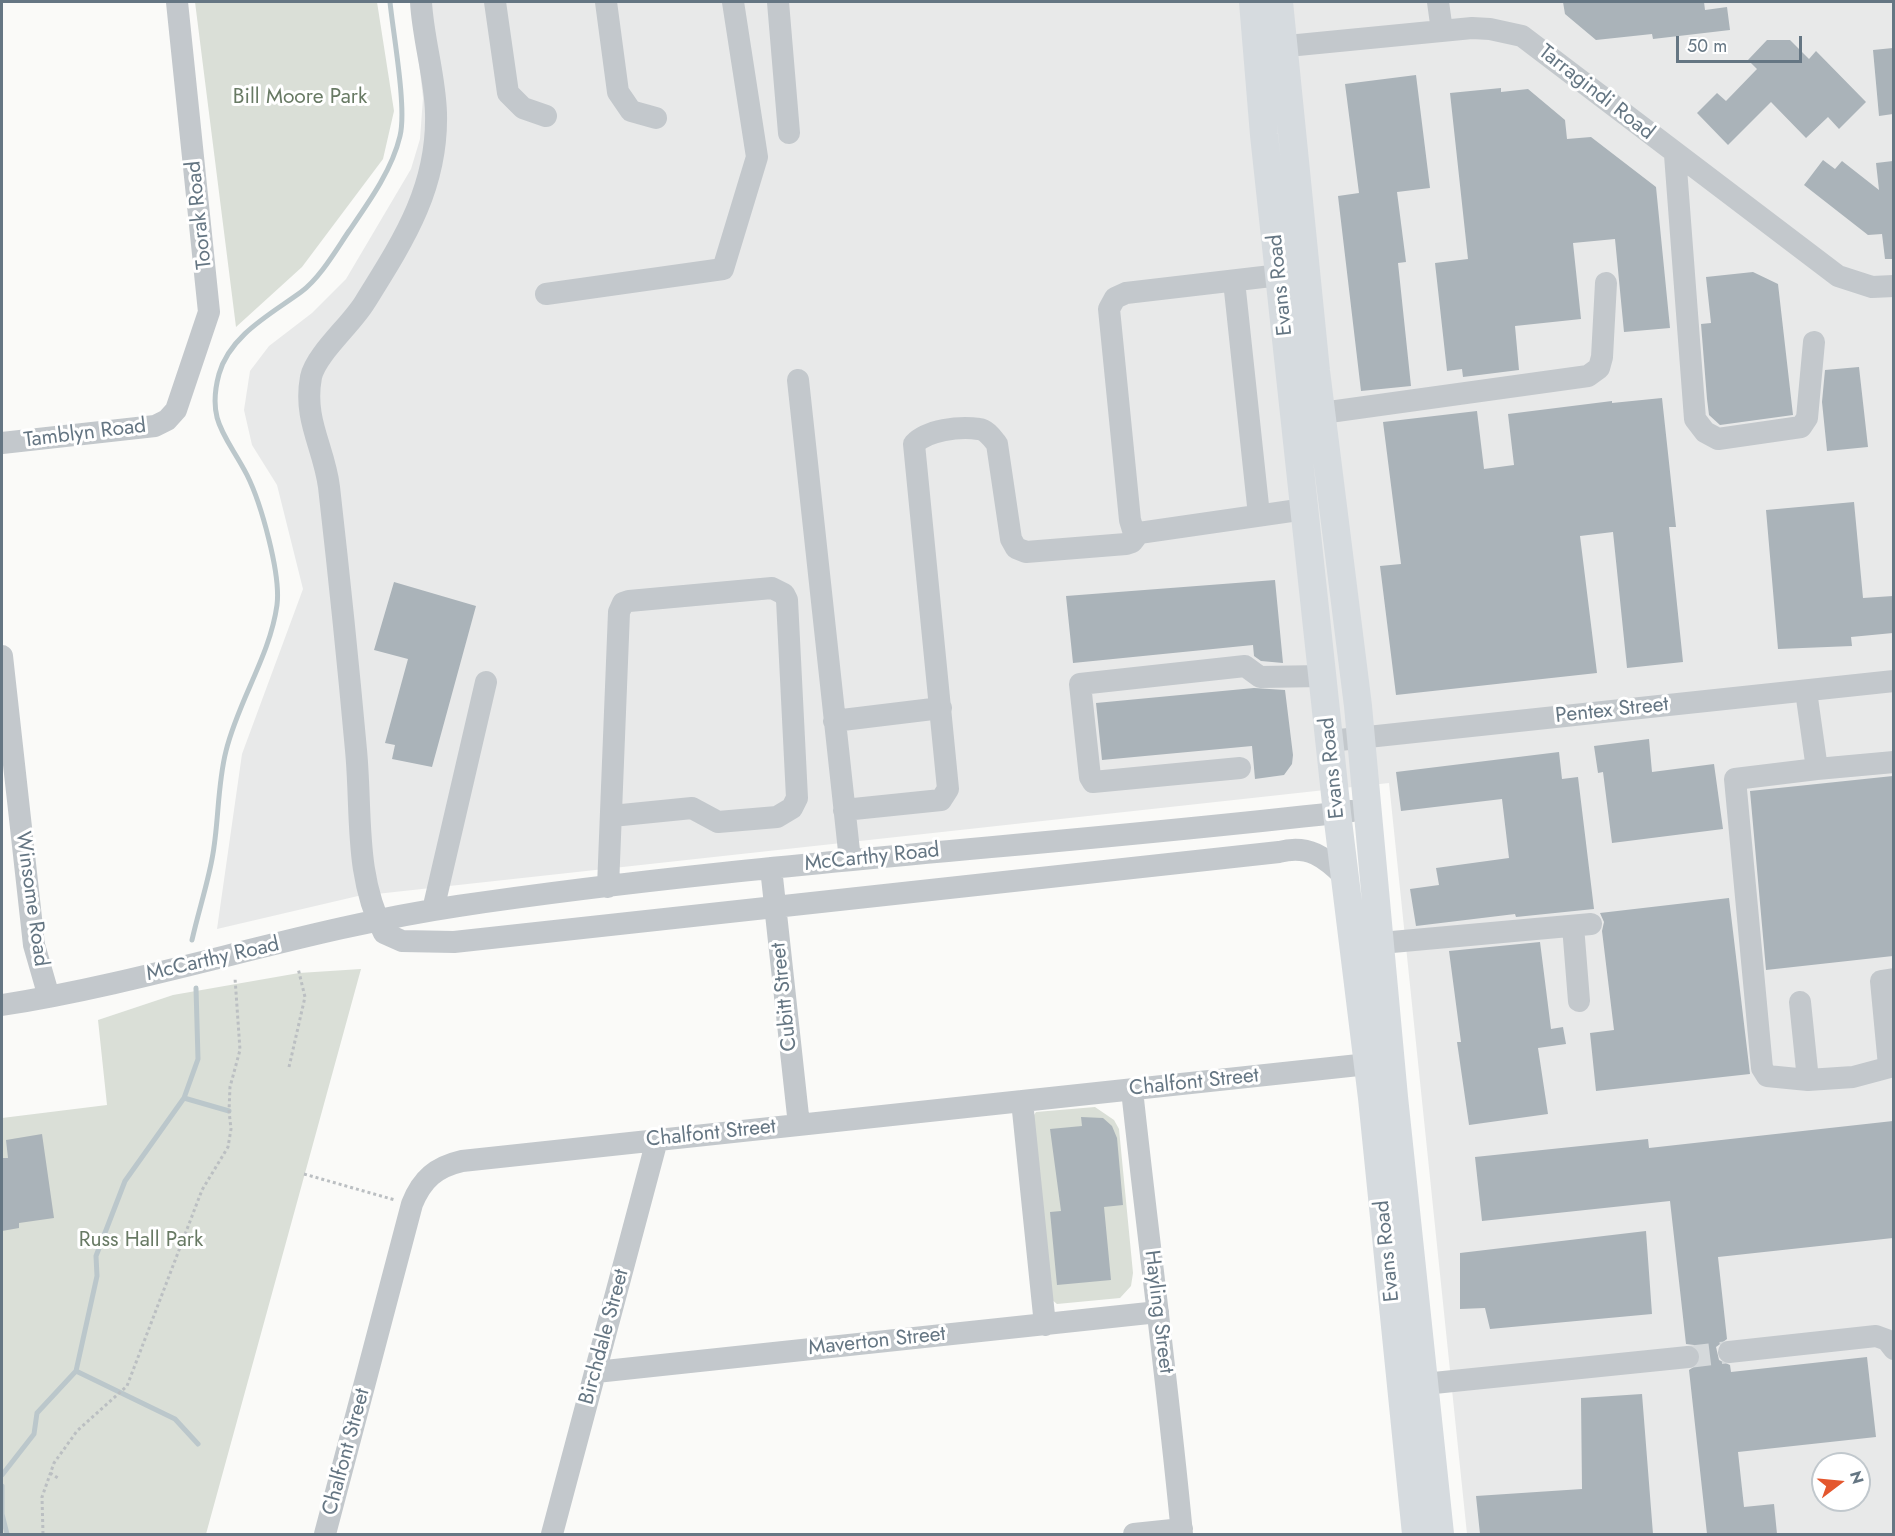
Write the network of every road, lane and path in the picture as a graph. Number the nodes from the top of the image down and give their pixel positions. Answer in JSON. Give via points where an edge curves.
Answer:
{"nodes":[{"id":1,"x":177,"y":2,"type":"edge"},
{"id":2,"x":421,"y":2,"type":"edge"},
{"id":3,"x":495,"y":2,"type":"edge"},
{"id":4,"x":606,"y":2,"type":"edge"},
{"id":5,"x":733,"y":2,"type":"edge"},
{"id":6,"x":778,"y":2,"type":"edge"},
{"id":7,"x":1252,"y":2,"type":"edge"},
{"id":8,"x":1279,"y":2,"type":"edge"},
{"id":9,"x":1438,"y":2,"type":"edge"},
{"id":10,"x":1442,"y":31,"type":"junction"},
{"id":11,"x":1270,"y":48,"type":"junction"},
{"id":12,"x":546,"y":116,"type":"dead end"},
{"id":13,"x":656,"y":118,"type":"dead end"},
{"id":14,"x":789,"y":133,"type":"dead end"},
{"id":15,"x":1675,"y":155,"type":"junction"},
{"id":16,"x":1280,"y":275,"type":"junction"},
{"id":17,"x":1234,"y":280,"type":"junction"},
{"id":18,"x":1606,"y":283,"type":"dead end"},
{"id":19,"x":1893,"y":286,"type":"edge"},
{"id":20,"x":546,"y":294,"type":"dead end"},
{"id":21,"x":1814,"y":342,"type":"dead end"},
{"id":22,"x":798,"y":380,"type":"dead end"},
{"id":23,"x":1322,"y":413,"type":"junction"},
{"id":24,"x":167,"y":420,"type":"joint"},
{"id":25,"x":2,"y":443,"type":"edge"},
{"id":26,"x":1305,"y":508,"type":"junction"},
{"id":27,"x":1259,"y":515,"type":"junction"},
{"id":28,"x":1139,"y":533,"type":"junction"},
{"id":29,"x":2,"y":656,"type":"edge"},
{"id":30,"x":1323,"y":676,"type":"junction"},
{"id":31,"x":1893,"y":681,"type":"edge"},
{"id":32,"x":486,"y":682,"type":"dead end"},
{"id":33,"x":1806,"y":691,"type":"junction"},
{"id":34,"x":941,"y":708,"type":"junction"},
{"id":35,"x":834,"y":721,"type":"junction"},
{"id":36,"x":1361,"y":738,"type":"junction"},
{"id":37,"x":1330,"y":741,"type":"junction"},
{"id":38,"x":1893,"y":762,"type":"edge"},
{"id":39,"x":1240,"y":768,"type":"dead end"},
{"id":40,"x":1817,"y":769,"type":"junction"},
{"id":41,"x":1368,"y":809,"type":"junction"},
{"id":42,"x":844,"y":810,"type":"junction"},
{"id":43,"x":1337,"y":813,"type":"junction"},
{"id":44,"x":612,"y":816,"type":"junction"},
{"id":45,"x":850,"y":860,"type":"junction"},
{"id":46,"x":771,"y":868,"type":"junction"},
{"id":47,"x":1345,"y":877,"type":"junction"},
{"id":48,"x":608,"y":886,"type":"junction"},
{"id":49,"x":776,"y":907,"type":"junction"},
{"id":50,"x":433,"y":910,"type":"junction"},
{"id":51,"x":377,"y":920,"type":"junction"},
{"id":52,"x":1381,"y":943,"type":"junction"},
{"id":53,"x":298,"y":968,"type":"dead end"},
{"id":54,"x":235,"y":978,"type":"dead end"},
{"id":55,"x":1893,"y":979,"type":"edge"},
{"id":56,"x":49,"y":997,"type":"junction"},
{"id":57,"x":1579,"y":1001,"type":"dead end"},
{"id":58,"x":1800,"y":1002,"type":"dead end"},
{"id":59,"x":2,"y":1005,"type":"edge"},
{"id":60,"x":1889,"y":1022,"type":"edge"},
{"id":61,"x":1368,"y":1064,"type":"junction"},
{"id":62,"x":1891,"y":1066,"type":"edge"},
{"id":63,"x":289,"y":1067,"type":"dead end"},
{"id":64,"x":1808,"y":1080,"type":"junction"},
{"id":65,"x":1132,"y":1090,"type":"junction"},
{"id":66,"x":1022,"y":1101,"type":"junction"},
{"id":67,"x":799,"y":1125,"type":"junction"},
{"id":68,"x":657,"y":1140,"type":"junction"},
{"id":69,"x":304,"y":1174,"type":"dead end"},
{"id":70,"x":412,"y":1204,"type":"junction"},
{"id":71,"x":175,"y":1262,"type":"junction"},
{"id":72,"x":182,"y":1264,"type":"dead end"},
{"id":73,"x":1158,"y":1311,"type":"junction"},
{"id":74,"x":1045,"y":1325,"type":"junction"},
{"id":75,"x":1893,"y":1349,"type":"edge"},
{"id":76,"x":1729,"y":1352,"type":"tunnel mouth"},
{"id":77,"x":1688,"y":1357,"type":"tunnel mouth"},
{"id":78,"x":596,"y":1372,"type":"junction"},
{"id":79,"x":1424,"y":1384,"type":"junction"},
{"id":80,"x":50,"y":1473,"type":"junction"},
{"id":81,"x":58,"y":1478,"type":"dead end"},
{"id":82,"x":1182,"y":1532,"type":"edge"},
{"id":83,"x":43,"y":1534,"type":"edge"},
{"id":84,"x":325,"y":1534,"type":"edge"},
{"id":85,"x":552,"y":1534,"type":"edge"},
{"id":86,"x":1134,"y":1534,"type":"edge"},
{"id":87,"x":1416,"y":1534,"type":"edge"},
{"id":88,"x":1440,"y":1534,"type":"edge"}],
"edges":[{"from":1,"to":24,"type":"street","name":"Toorak Road","via":[[208,312],[176,410]]},
{"from":2,"to":51,"type":"street","via":[[436,112],[433,167],[412,225],[359,313],[312,373],[308,397],[311,424],[328,478],[355,737],[361,856],[366,891]]},
{"from":3,"to":12,"type":"street","via":[[508,93],[523,108]]},
{"from":4,"to":13,"type":"street","via":[[618,92],[631,111]]},
{"from":5,"to":20,"type":"street","via":[[757,157],[723,269]]},
{"from":6,"to":14,"type":"street"},
{"from":7,"to":11,"type":"main road","name":"Evans Road"},
{"from":8,"to":11,"type":"main road","name":"Evans Road"},
{"from":9,"to":10,"type":"street"},
{"from":10,"to":11,"type":"street","name":"Tarragindi Road"},
{"from":10,"to":15,"type":"street","name":"Tarragindi Road","via":[[1490,28],[1522,36]]},
{"from":11,"to":16,"type":"main road","name":"Evans Road"},
{"from":11,"to":23,"type":"main road","name":"Evans Road"},
{"from":15,"to":19,"type":"street","name":"Tarragindi Road","via":[[1838,276],[1872,287]]},
{"from":15,"to":21,"type":"street","via":[[1695,419],[1705,432],[1718,439],[1801,427],[1807,418]]},
{"from":16,"to":17,"type":"street"},
{"from":16,"to":26,"type":"main road","name":"Evans Road"},
{"from":17,"to":27,"type":"street"},
{"from":17,"to":28,"type":"street","via":[[1126,293],[1115,298],[1109,309],[1130,520],[1133,530]]},
{"from":18,"to":23,"type":"street","via":[[1602,357],[1599,368],[1588,376]]},
{"from":22,"to":35,"type":"street"},
{"from":23,"to":36,"type":"main road","name":"Evans Road"},
{"from":24,"to":25,"type":"street","name":"Tamblyn Road","via":[[140,429]]},
{"from":26,"to":27,"type":"street"},
{"from":26,"to":30,"type":"main road","name":"Evans Road"},
{"from":27,"to":28,"type":"street"},
{"from":28,"to":34,"type":"street","via":[[1126,544],[1026,552],[1016,548],[1011,539],[997,444],[989,434],[980,429],[922,436],[914,444]]},
{"from":29,"to":56,"type":"street","name":"Winsome Road","via":[[34,945]]},
{"from":30,"to":37,"type":"main road","name":"Evans Road"},
{"from":30,"to":39,"type":"street","via":[[1260,677],[1245,666],[1080,684],[1093,782]]},
{"from":31,"to":33,"type":"street","name":"Pentex Street"},
{"from":32,"to":50,"type":"street"},
{"from":33,"to":36,"type":"street","name":"Pentex Street"},
{"from":33,"to":40,"type":"street"},
{"from":34,"to":35,"type":"street"},
{"from":34,"to":42,"type":"street","via":[[946,795],[940,800]]},
{"from":35,"to":42,"type":"street"},
{"from":36,"to":37,"type":"street","name":"Pentex Street"},
{"from":36,"to":41,"type":"main road","name":"Evans Road"},
{"from":37,"to":43,"type":"main road","name":"Evans Road"},
{"from":38,"to":40,"type":"street"},
{"from":40,"to":64,"type":"street","via":[[1736,778],[1762,1068],[1767,1076]]},
{"from":41,"to":43,"type":"street","name":"McCarthy Road"},
{"from":41,"to":52,"type":"main road","name":"Evans Road"},
{"from":42,"to":45,"type":"street"},
{"from":43,"to":45,"type":"street","name":"McCarthy Road"},
{"from":43,"to":47,"type":"main road","name":"Evans Road"},
{"from":44,"to":44,"type":"street","via":[[619,612],[623,603],[772,588],[784,594],[797,798],[792,808],[777,817],[718,822],[692,808]]},
{"from":44,"to":48,"type":"street"},
{"from":45,"to":46,"type":"street","name":"McCarthy Road"},
{"from":46,"to":48,"type":"street","name":"McCarthy Road"},
{"from":46,"to":49,"type":"street","name":"Cubitt Street"},
{"from":47,"to":49,"type":"street","name":"McCarthy Road","via":[[1328,860],[1297,847]]},
{"from":47,"to":61,"type":"main road","name":"Evans Road"},
{"from":48,"to":50,"type":"street","name":"McCarthy Road"},
{"from":49,"to":51,"type":"street","name":"McCarthy Road","via":[[454,942],[392,939]]},
{"from":49,"to":67,"type":"street","name":"Cubitt Street"},
{"from":50,"to":51,"type":"street","name":"McCarthy Road"},
{"from":51,"to":56,"type":"street","name":"McCarthy Road"},
{"from":52,"to":57,"type":"street","via":[[1582,925]]},
{"from":52,"to":79,"type":"main road","name":"Evans Road"},
{"from":53,"to":63,"type":"path","via":[[305,997]]},
{"from":54,"to":71,"type":"path","via":[[240,1050],[230,1087],[228,1147],[202,1190]]},
{"from":55,"to":60,"type":"street","via":[[1881,981]]},
{"from":56,"to":59,"type":"street","name":"McCarthy Road"},
{"from":58,"to":64,"type":"street"},
{"from":60,"to":62,"type":"street"},
{"from":61,"to":65,"type":"street","name":"Chalfont Street"},
{"from":61,"to":87,"type":"main road","name":"Evans Road"},
{"from":62,"to":64,"type":"street","via":[[1853,1077]]},
{"from":65,"to":66,"type":"street","name":"Chalfont Street"},
{"from":65,"to":73,"type":"street","name":"Hayling Street"},
{"from":66,"to":67,"type":"street","name":"Chalfont Street"},
{"from":66,"to":74,"type":"street"},
{"from":67,"to":68,"type":"street","name":"Chalfont Street"},
{"from":68,"to":70,"type":"street","name":"Chalfont Street","via":[[450,1164],[427,1177]]},
{"from":68,"to":78,"type":"street","name":"Birchdale Street"},
{"from":69,"to":70,"type":"path"},
{"from":70,"to":84,"type":"street","name":"Chalfont Street"},
{"from":71,"to":72,"type":"path"},
{"from":71,"to":80,"type":"path","via":[[127,1386],[77,1431]]},
{"from":73,"to":74,"type":"street","name":"Maverton Street"},
{"from":73,"to":82,"type":"street","name":"Hayling Street"},
{"from":74,"to":78,"type":"street","name":"Maverton Street"},
{"from":75,"to":76,"type":"street","via":[[1887,1340],[1876,1336]]},
{"from":77,"to":79,"type":"street"},
{"from":78,"to":85,"type":"street","name":"Birchdale Street"},
{"from":79,"to":88,"type":"main road","name":"Evans Road"},
{"from":80,"to":81,"type":"path"},
{"from":80,"to":83,"type":"path","via":[[42,1497]]},
{"from":82,"to":86,"type":"street"}]}
